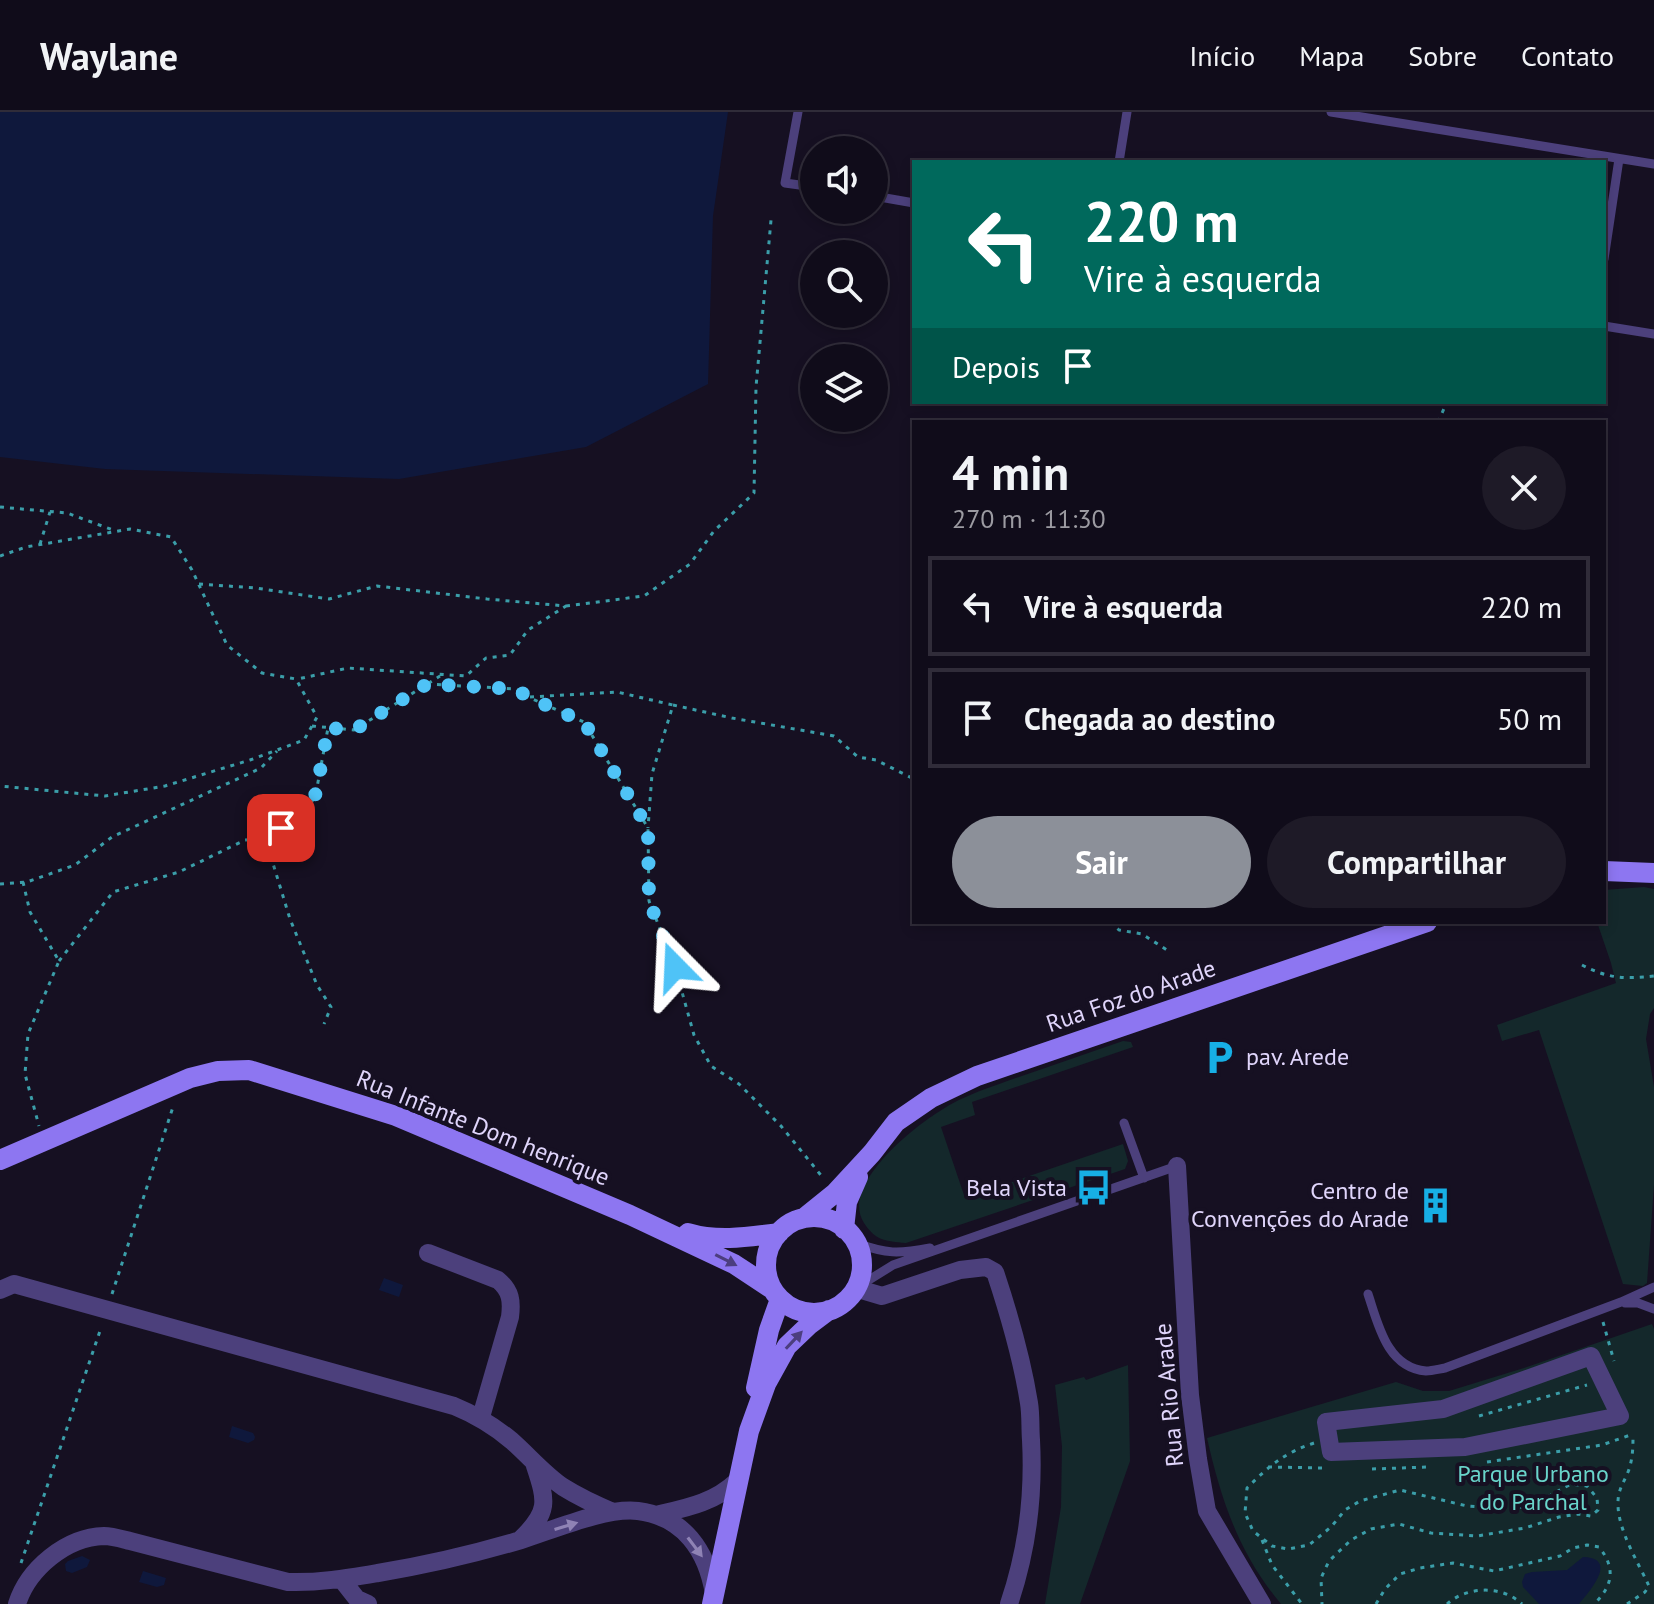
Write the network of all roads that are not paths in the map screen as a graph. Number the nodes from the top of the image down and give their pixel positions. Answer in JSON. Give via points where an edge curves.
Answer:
{"nodes":[{"id":1,"x":798,"y":112,"type":"edge"},
{"id":2,"x":1127,"y":112,"type":"edge"},
{"id":3,"x":1331,"y":112,"type":"edge"},
{"id":4,"x":1619,"y":159,"type":"junction"},
{"id":5,"x":1119,"y":160,"type":"edge"},
{"id":6,"x":1654,"y":164,"type":"edge"},
{"id":7,"x":800,"y":185,"type":"edge"},
{"id":8,"x":888,"y":198,"type":"edge"},
{"id":9,"x":912,"y":203,"type":"edge"},
{"id":10,"x":1606,"y":246,"type":"edge"},
{"id":11,"x":1606,"y":326,"type":"edge"},
{"id":12,"x":1654,"y":334,"type":"edge"},
{"id":13,"x":1606,"y":871,"type":"edge"},
{"id":14,"x":1654,"y":873,"type":"edge"},
{"id":15,"x":1421,"y":924,"type":"edge"},
{"id":16,"x":1124,"y":1123,"type":"dead end"},
{"id":17,"x":872,"y":1153,"type":"junction"},
{"id":18,"x":0,"y":1160,"type":"edge"},
{"id":19,"x":1177,"y":1166,"type":"joint"},
{"id":20,"x":1144,"y":1178,"type":"junction"},
{"id":21,"x":630,"y":1215,"type":"junction"},
{"id":22,"x":804,"y":1218,"type":"junction"},
{"id":23,"x":779,"y":1233,"type":"junction"},
{"id":24,"x":850,"y":1236,"type":"junction"},
{"id":25,"x":953,"y":1244,"type":"junction"},
{"id":26,"x":428,"y":1253,"type":"dead end"},
{"id":27,"x":1654,"y":1287,"type":"edge"},
{"id":28,"x":855,"y":1288,"type":"junction"},
{"id":29,"x":0,"y":1290,"type":"edge"},
{"id":30,"x":776,"y":1294,"type":"junction"},
{"id":31,"x":1368,"y":1294,"type":"dead end"},
{"id":32,"x":1621,"y":1302,"type":"junction"},
{"id":33,"x":1654,"y":1309,"type":"edge"},
{"id":34,"x":829,"y":1310,"type":"junction"},
{"id":35,"x":481,"y":1417,"type":"junction"},
{"id":36,"x":749,"y":1431,"type":"junction"},
{"id":37,"x":1329,"y":1438,"type":"joint"},
{"id":38,"x":535,"y":1465,"type":"junction"},
{"id":39,"x":737,"y":1481,"type":"junction"},
{"id":40,"x":613,"y":1512,"type":"junction"},
{"id":41,"x":656,"y":1515,"type":"junction"},
{"id":42,"x":519,"y":1541,"type":"junction"},
{"id":43,"x":342,"y":1580,"type":"junction"},
{"id":44,"x":713,"y":1599,"type":"edge"},
{"id":45,"x":17,"y":1604,"type":"edge"},
{"id":46,"x":368,"y":1604,"type":"edge"},
{"id":47,"x":1009,"y":1604,"type":"edge"},
{"id":48,"x":1262,"y":1604,"type":"edge"}],
"edges":[{"from":1,"to":7,"type":"lane","via":[[785,183]]},
{"from":2,"to":5,"type":"lane"},
{"from":3,"to":4,"type":"lane"},
{"from":4,"to":6,"type":"lane"},
{"from":4,"to":10,"type":"lane"},
{"from":8,"to":9,"type":"lane"},
{"from":11,"to":12,"type":"lane"},
{"from":13,"to":14,"type":"street"},
{"from":15,"to":17,"type":"street","name":"Rua Foz do Arade","via":[[977,1076],[896,1122]]},
{"from":16,"to":20,"type":"lane"},
{"from":17,"to":22,"type":"street","name":"Rua Foz do Arade"},
{"from":17,"to":24,"type":"street","name":"Rua Foz do Arade","via":[[847,1202]]},
{"from":18,"to":21,"type":"street","name":"Rua Infante Dom henrique","via":[[181,1083],[218,1071],[249,1070],[396,1116]]},
{"from":19,"to":20,"type":"lane"},
{"from":19,"to":48,"type":"street","name":"Rua Rio Arade","via":[[1190,1395],[1207,1511]]},
{"from":20,"to":25,"type":"lane"},
{"from":21,"to":23,"type":"street","name":"Rua Foz do Arade","via":[[703,1238]]},
{"from":21,"to":30,"type":"street","one_way":true,"via":[[734,1264]]},
{"from":22,"to":23,"type":"street","name":"Rua Foz do Arade"},
{"from":22,"to":24,"type":"street","via":[[825,1219]]},
{"from":23,"to":30,"type":"street","via":[[766,1260]]},
{"from":24,"to":25,"type":"lane","via":[[878,1251],[897,1253]]},
{"from":24,"to":28,"type":"street","name":"Rua Foz do Arade","via":[[861,1263]]},
{"from":25,"to":28,"type":"lane","via":[[893,1265]]},
{"from":26,"to":35,"type":"street","via":[[498,1280],[512,1301]]},
{"from":27,"to":32,"type":"lane"},
{"from":28,"to":34,"type":"street"},
{"from":28,"to":47,"type":"street","via":[[882,1296],[960,1270],[986,1267],[995,1272],[1029,1404],[1032,1471],[1029,1524]]},
{"from":29,"to":35,"type":"street","via":[[14,1284]]},
{"from":30,"to":34,"type":"street","via":[[805,1312]]},
{"from":30,"to":36,"type":"street"},
{"from":31,"to":32,"type":"lane","via":[[1385,1344],[1412,1368],[1427,1371]]},
{"from":32,"to":33,"type":"lane"},
{"from":36,"to":34,"type":"street","one_way":true,"via":[[787,1346]]},
{"from":35,"to":38,"type":"street"},
{"from":36,"to":39,"type":"street"},
{"from":37,"to":37,"type":"street","via":[[1326,1422],[1443,1409],[1591,1356],[1620,1416],[1465,1447],[1331,1452]]},
{"from":38,"to":40,"type":"street","via":[[562,1486]]},
{"from":38,"to":42,"type":"street","via":[[544,1504],[538,1523]]},
{"from":39,"to":41,"type":"street","via":[[710,1500]]},
{"from":39,"to":44,"type":"street"},
{"from":40,"to":41,"type":"street"},
{"from":42,"to":40,"type":"street","one_way":true},
{"from":41,"to":44,"type":"street","one_way":true,"via":[[679,1527],[704,1558]]},
{"from":42,"to":43,"type":"street"},
{"from":43,"to":45,"type":"street","via":[[288,1582],[104,1536],[55,1554],[33,1573]]},
{"from":43,"to":46,"type":"street"}]}
